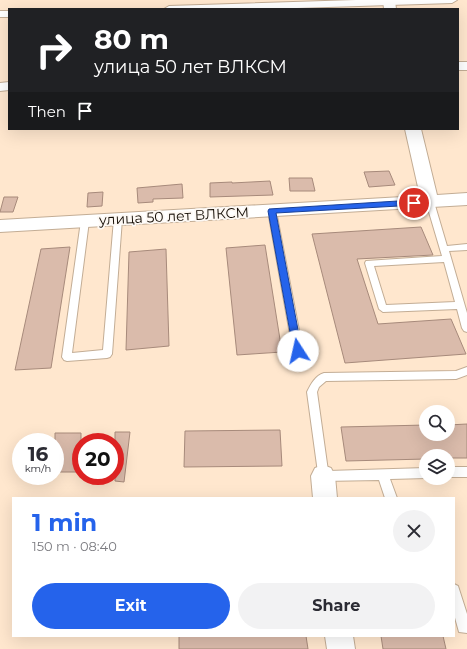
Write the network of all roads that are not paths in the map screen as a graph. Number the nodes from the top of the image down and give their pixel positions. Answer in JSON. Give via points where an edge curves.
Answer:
{"nodes":[{"id":1,"x":452,"y":0,"type":"edge"},
{"id":2,"x":390,"y":4,"type":"edge"},
{"id":3,"x":213,"y":8,"type":"edge"},
{"id":4,"x":413,"y":130,"type":"edge"},
{"id":5,"x":467,"y":200,"type":"edge"},
{"id":6,"x":430,"y":202,"type":"junction"},
{"id":7,"x":272,"y":211,"type":"junction"},
{"id":8,"x":118,"y":219,"type":"junction"},
{"id":9,"x":85,"y":221,"type":"junction"},
{"id":10,"x":0,"y":226,"type":"edge"},
{"id":11,"x":467,"y":247,"type":"edge"},
{"id":12,"x":444,"y":249,"type":"junction"},
{"id":13,"x":446,"y":259,"type":"junction"},
{"id":14,"x":460,"y":306,"type":"junction"},
{"id":15,"x":467,"y":328,"type":"edge"},
{"id":16,"x":298,"y":351,"type":"dead end"},
{"id":17,"x":467,"y":371,"type":"edge"},
{"id":18,"x":455,"y":472,"type":"edge"},
{"id":19,"x":467,"y":472,"type":"edge"},
{"id":20,"x":419,"y":473,"type":"edge"},
{"id":21,"x":383,"y":474,"type":"junction"},
{"id":22,"x":323,"y":476,"type":"junction"},
{"id":23,"x":325,"y":497,"type":"edge"},
{"id":24,"x":391,"y":497,"type":"edge"},
{"id":25,"x":455,"y":594,"type":"edge"},
{"id":26,"x":467,"y":627,"type":"edge"},
{"id":27,"x":339,"y":637,"type":"edge"},
{"id":28,"x":341,"y":649,"type":"edge"}],
"edges":[{"from":1,"to":2,"type":"street"},
{"from":2,"to":3,"type":"street"},
{"from":4,"to":6,"type":"street"},
{"from":5,"to":6,"type":"street","name":"улица 50 лет ВЛКСМ"},
{"from":6,"to":7,"type":"street","name":"улица 50 лет ВЛКСМ"},
{"from":6,"to":12,"type":"lane"},
{"from":7,"to":8,"type":"street","name":"улица 50 лет ВЛКСМ"},
{"from":7,"to":16,"type":"lane"},
{"from":8,"to":9,"type":"street","name":"улица 50 лет ВЛКСМ"},
{"from":8,"to":9,"type":"lane","via":[[107,354],[67,357]]},
{"from":9,"to":10,"type":"street","name":"улица 50 лет ВЛКСМ"},
{"from":11,"to":12,"type":"lane"},
{"from":12,"to":13,"type":"lane"},
{"from":13,"to":14,"type":"lane"},
{"from":13,"to":14,"type":"lane","via":[[369,263],[383,309]]},
{"from":14,"to":15,"type":"lane"},
{"from":17,"to":22,"type":"lane","via":[[456,375],[324,377],[312,392]]},
{"from":18,"to":19,"type":"lane"},
{"from":20,"to":21,"type":"lane"},
{"from":21,"to":22,"type":"lane"},
{"from":21,"to":24,"type":"lane"},
{"from":22,"to":23,"type":"street"},
{"from":25,"to":26,"type":"lane","via":[[464,628]]},
{"from":27,"to":28,"type":"street"}]}
